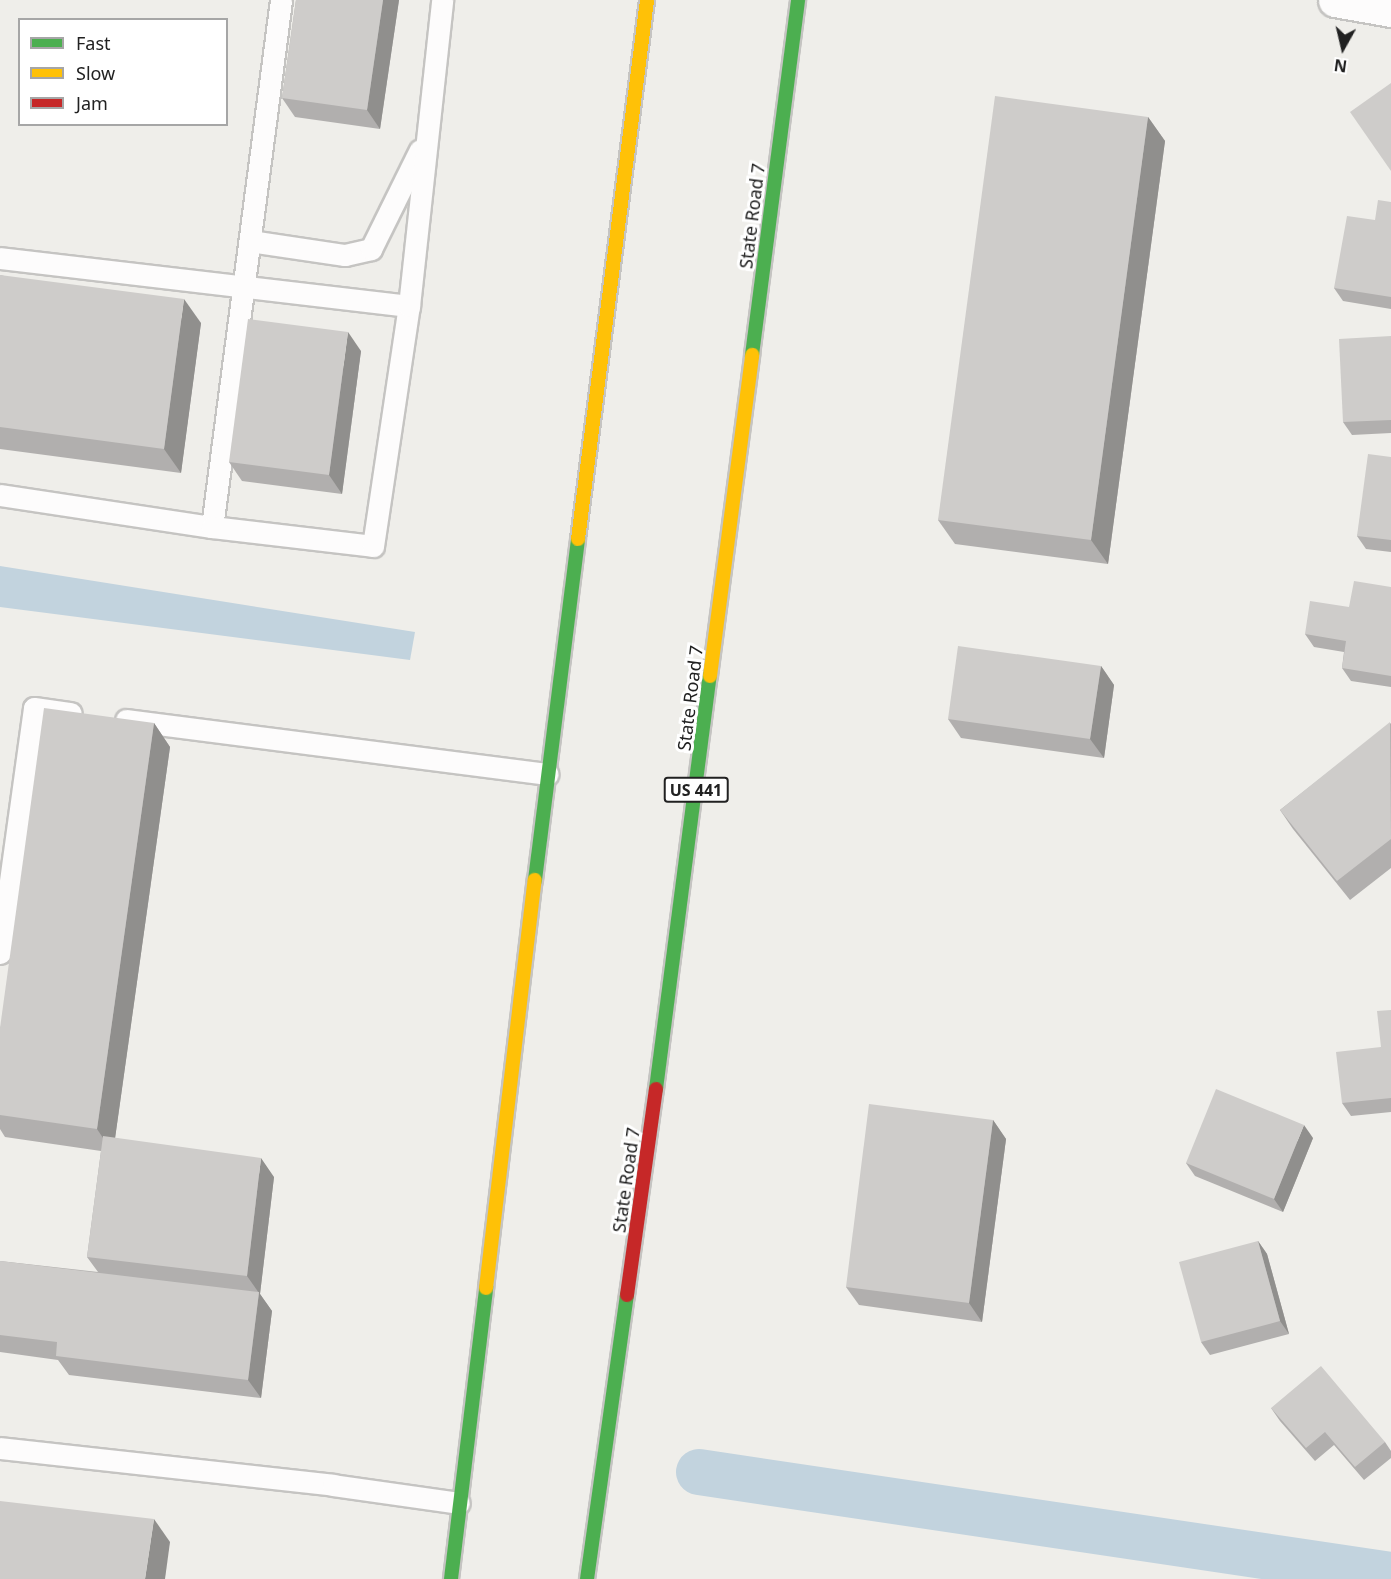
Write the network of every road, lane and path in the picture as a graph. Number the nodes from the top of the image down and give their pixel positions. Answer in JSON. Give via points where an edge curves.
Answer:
{"nodes":[{"id":1,"x":281,"y":0,"type":"edge"},
{"id":2,"x":442,"y":0,"type":"edge"},
{"id":3,"x":647,"y":0,"type":"edge"},
{"id":4,"x":798,"y":0,"type":"edge"},
{"id":5,"x":1335,"y":0,"type":"edge"},
{"id":6,"x":1391,"y":10,"type":"edge"},
{"id":7,"x":427,"y":136,"type":"junction"},
{"id":8,"x":250,"y":241,"type":"junction"},
{"id":9,"x":0,"y":258,"type":"edge"},
{"id":10,"x":244,"y":287,"type":"junction"},
{"id":11,"x":409,"y":306,"type":"junction"},
{"id":12,"x":0,"y":495,"type":"edge"},
{"id":13,"x":212,"y":526,"type":"junction"},
{"id":14,"x":548,"y":774,"type":"junction"},
{"id":15,"x":0,"y":953,"type":"edge"},
{"id":16,"x":0,"y":1448,"type":"edge"},
{"id":17,"x":459,"y":1503,"type":"junction"},
{"id":18,"x":451,"y":1579,"type":"edge"},
{"id":19,"x":587,"y":1579,"type":"edge"}],
"edges":[{"from":1,"to":8,"type":"lane"},
{"from":2,"to":7,"type":"lane"},
{"from":3,"to":14,"type":"main road"},
{"from":4,"to":19,"type":"main road","name":"State Road 7","number":"US 441","via":[[641,1200]]},
{"from":5,"to":6,"type":"street"},
{"from":7,"to":8,"type":"lane","via":[[371,249],[345,255]]},
{"from":7,"to":11,"type":"lane"},
{"from":8,"to":10,"type":"lane"},
{"from":9,"to":10,"type":"lane"},
{"from":10,"to":11,"type":"lane"},
{"from":10,"to":13,"type":"lane"},
{"from":11,"to":13,"type":"lane","via":[[373,546]]},
{"from":12,"to":13,"type":"lane"},
{"from":14,"to":15,"type":"lane","via":[[34,708]]},
{"from":14,"to":17,"type":"main road"},
{"from":16,"to":17,"type":"lane"},
{"from":17,"to":18,"type":"main road"}]}
